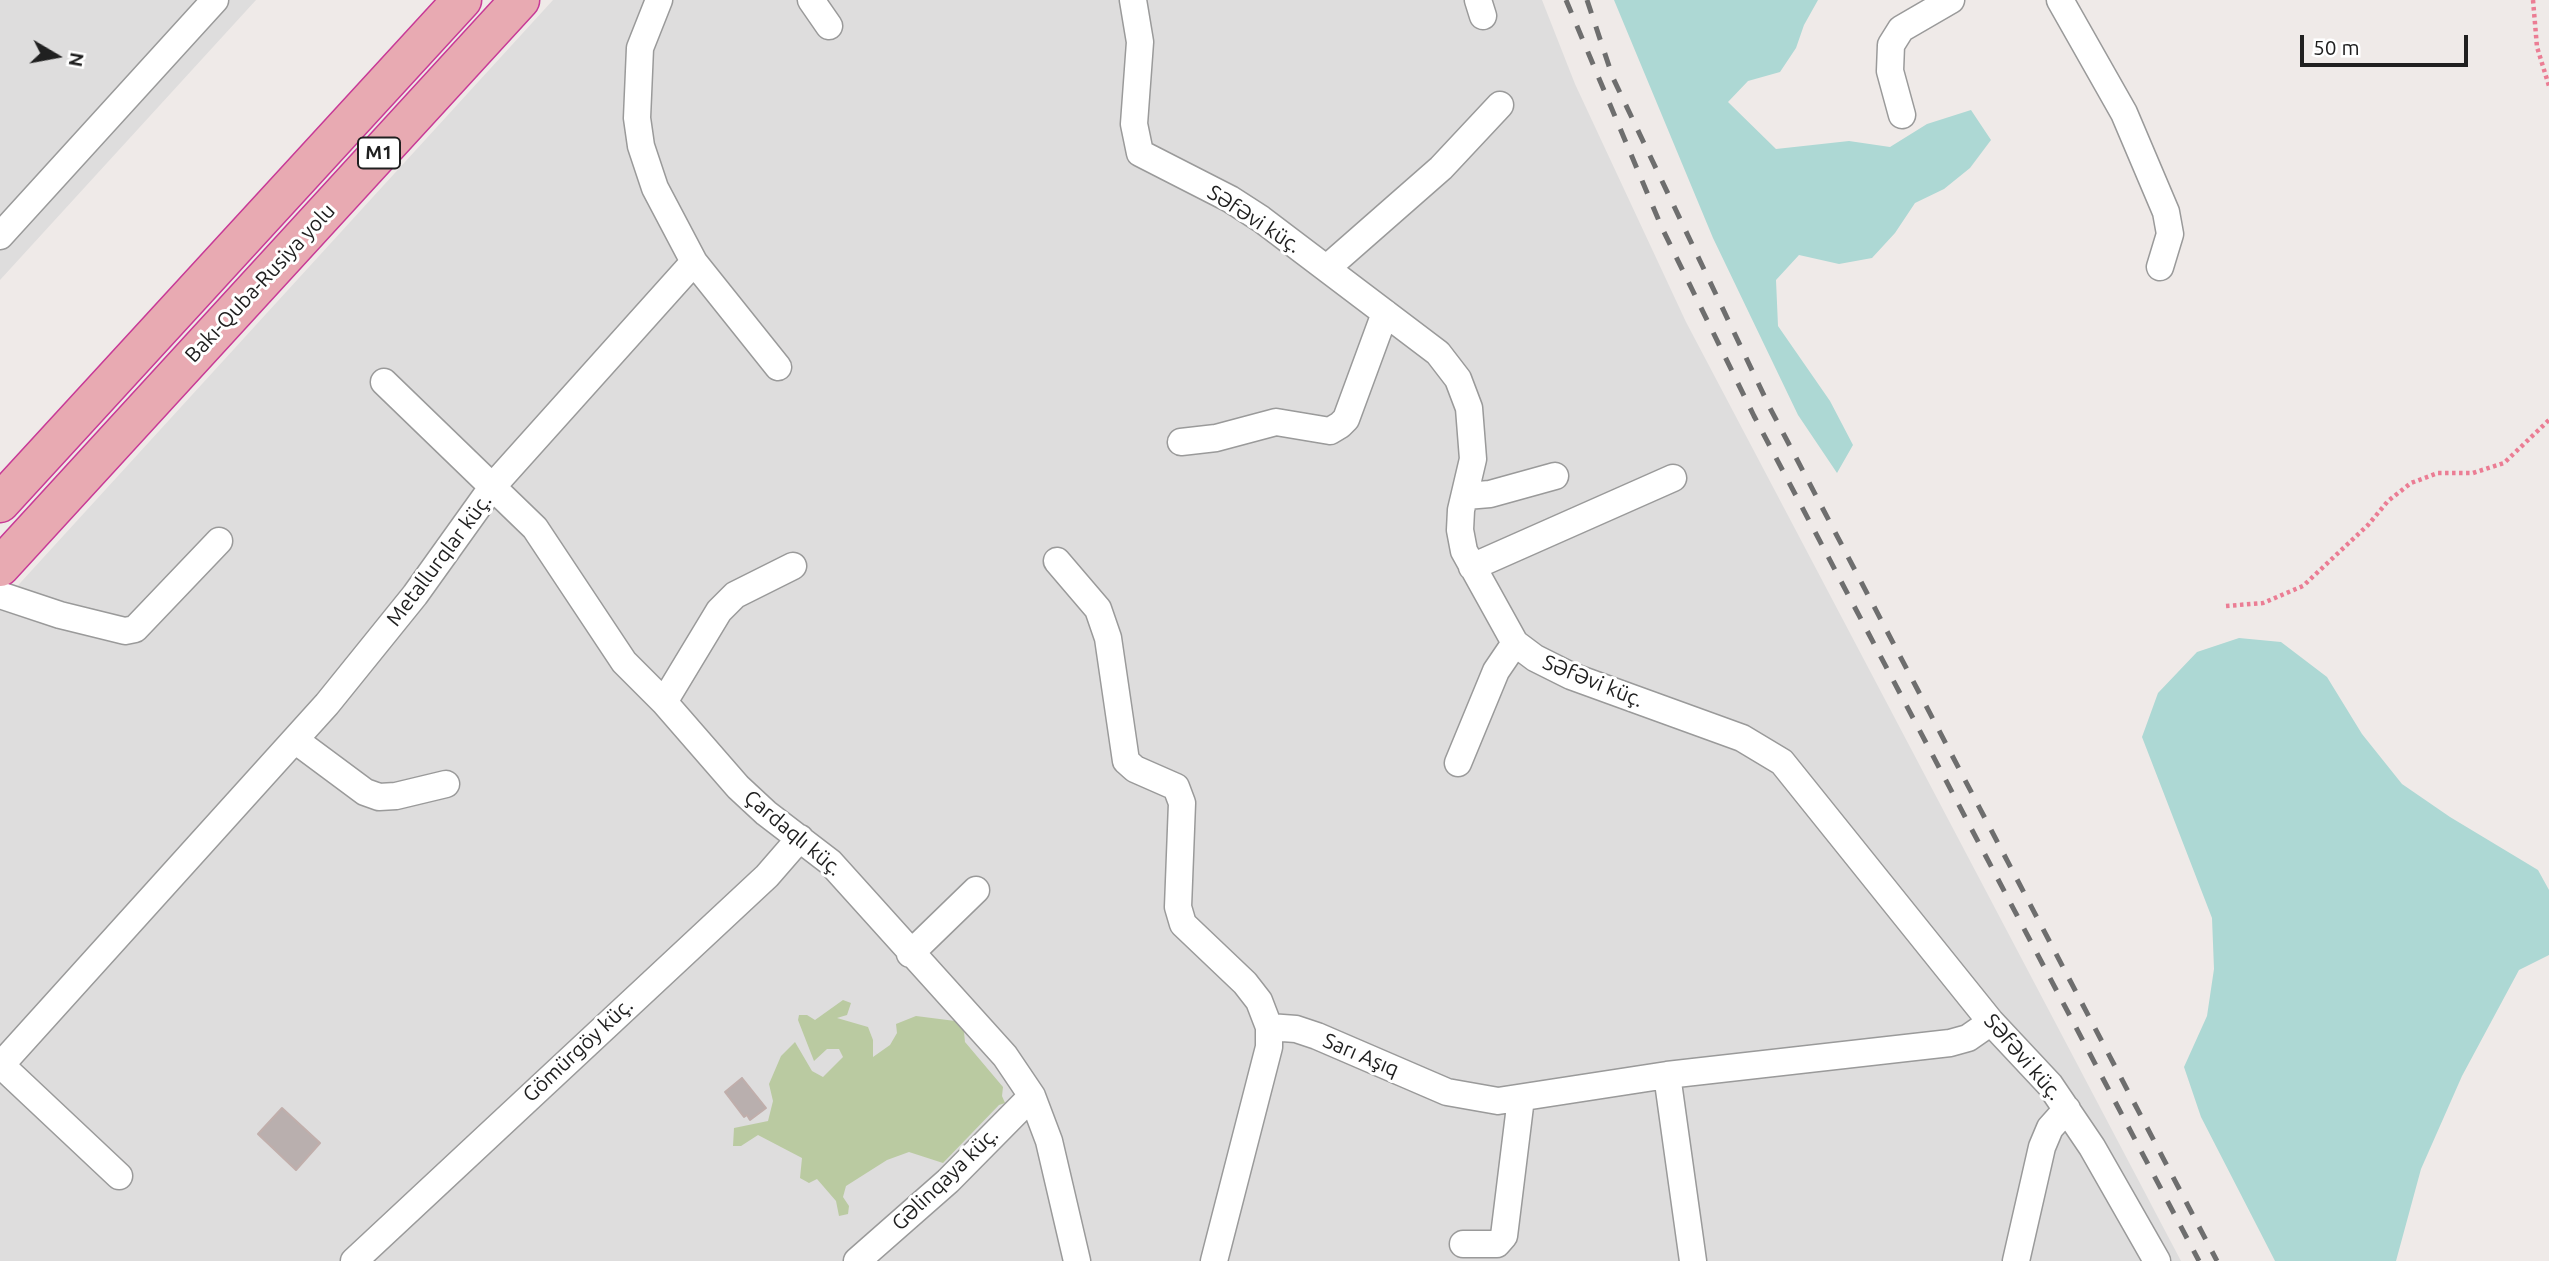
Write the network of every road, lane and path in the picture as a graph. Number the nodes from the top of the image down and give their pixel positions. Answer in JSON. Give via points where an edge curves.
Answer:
{"nodes":[{"id":1,"x":215,"y":0,"type":"edge"},
{"id":2,"x":462,"y":0,"type":"edge"},
{"id":3,"x":520,"y":0,"type":"edge"},
{"id":4,"x":659,"y":0,"type":"edge"},
{"id":5,"x":811,"y":0,"type":"edge"},
{"id":6,"x":1133,"y":0,"type":"edge"},
{"id":7,"x":1951,"y":0,"type":"edge"},
{"id":8,"x":2060,"y":0,"type":"edge"},
{"id":9,"x":2533,"y":0,"type":"edge"},
{"id":10,"x":829,"y":26,"type":"dead end"},
{"id":11,"x":2549,"y":86,"type":"edge"},
{"id":12,"x":1500,"y":105,"type":"dead end"},
{"id":13,"x":1902,"y":115,"type":"dead end"},
{"id":14,"x":5,"y":221,"type":"edge"},
{"id":15,"x":694,"y":262,"type":"junction"},
{"id":16,"x":2160,"y":267,"type":"dead end"},
{"id":17,"x":1327,"y":268,"type":"junction"},
{"id":18,"x":1385,"y":313,"type":"junction"},
{"id":19,"x":778,"y":367,"type":"dead end"},
{"id":20,"x":384,"y":382,"type":"dead end"},
{"id":21,"x":2549,"y":420,"type":"edge"},
{"id":22,"x":1181,"y":442,"type":"dead end"},
{"id":23,"x":1555,"y":476,"type":"dead end"},
{"id":24,"x":1673,"y":478,"type":"dead end"},
{"id":25,"x":494,"y":486,"type":"junction"},
{"id":26,"x":1465,"y":496,"type":"junction"},
{"id":27,"x":0,"y":503,"type":"edge"},
{"id":28,"x":219,"y":541,"type":"dead end"},
{"id":29,"x":1057,"y":561,"type":"dead end"},
{"id":30,"x":793,"y":566,"type":"dead end"},
{"id":31,"x":0,"y":567,"type":"edge"},
{"id":32,"x":1472,"y":567,"type":"junction"},
{"id":33,"x":0,"y":595,"type":"edge"},
{"id":34,"x":2226,"y":606,"type":"dead end"},
{"id":35,"x":1515,"y":643,"type":"junction"},
{"id":36,"x":664,"y":702,"type":"junction"},
{"id":37,"x":295,"y":740,"type":"junction"},
{"id":38,"x":1458,"y":763,"type":"dead end"},
{"id":39,"x":446,"y":784,"type":"dead end"},
{"id":40,"x":800,"y":838,"type":"junction"},
{"id":41,"x":976,"y":890,"type":"dead end"},
{"id":42,"x":910,"y":954,"type":"junction"},
{"id":43,"x":1991,"y":1022,"type":"junction"},
{"id":44,"x":1269,"y":1027,"type":"junction"},
{"id":45,"x":1,"y":1066,"type":"edge"},
{"id":46,"x":1667,"y":1075,"type":"junction"},
{"id":47,"x":1032,"y":1096,"type":"junction"},
{"id":48,"x":1521,"y":1098,"type":"junction"},
{"id":49,"x":2067,"y":1108,"type":"junction"},
{"id":50,"x":119,"y":1176,"type":"dead end"},
{"id":51,"x":1463,"y":1244,"type":"dead end"},
{"id":52,"x":354,"y":1261,"type":"edge"},
{"id":53,"x":856,"y":1261,"type":"edge"},
{"id":54,"x":1077,"y":1261,"type":"edge"},
{"id":55,"x":1214,"y":1261,"type":"edge"},
{"id":56,"x":1693,"y":1261,"type":"edge"},
{"id":57,"x":2016,"y":1261,"type":"edge"},
{"id":58,"x":2157,"y":1261,"type":"edge"}],
"edges":[{"from":1,"to":14,"type":"street"},
{"from":2,"to":27,"type":"highway","name":"Bakı-Quba-Rusiya yolu","number":"M1"},
{"from":3,"to":31,"type":"highway","name":"Bakı-Quba-Rusiya yolu","number":"M1"},
{"from":4,"to":15,"type":"street","via":[[640,48],[637,118],[655,188]]},
{"from":5,"to":10,"type":"street"},
{"from":6,"to":17,"type":"street","name":"Səfəvi küç.","via":[[1140,42],[1134,124],[1140,153],[1230,199]]},
{"from":7,"to":13,"type":"street","via":[[1901,29],[1891,45],[1890,71]]},
{"from":8,"to":16,"type":"street","via":[[2124,113],[2166,212],[2170,234]]},
{"from":9,"to":11,"type":"path","via":[[2537,47]]},
{"from":12,"to":17,"type":"street","via":[[1441,168]]},
{"from":15,"to":19,"type":"street"},
{"from":15,"to":25,"type":"street","name":"Metallurqlar küç."},
{"from":17,"to":18,"type":"street","name":"Səfəvi küç."},
{"from":18,"to":22,"type":"street","via":[[1340,425],[1330,430],[1276,422]]},
{"from":18,"to":26,"type":"street","name":"Səfəvi küç.","via":[[1438,353],[1458,379],[1469,408],[1474,459]]},
{"from":20,"to":25,"type":"street","name":"Çardaqlı küç."},
{"from":21,"to":34,"type":"path","via":[[2504,463],[2473,473],[2438,473],[2411,483],[2303,586],[2263,603]]},
{"from":23,"to":26,"type":"street"},
{"from":24,"to":32,"type":"street"},
{"from":25,"to":36,"type":"street","name":"Çardaqlı küç.","via":[[535,528],[624,662]]},
{"from":25,"to":37,"type":"street","name":"Metallurqlar küç.","via":[[415,595]]},
{"from":26,"to":32,"type":"street","name":"Səfəvi küç.","via":[[1460,530]]},
{"from":28,"to":33,"type":"street","via":[[144,623],[125,631]]},
{"from":29,"to":44,"type":"street","via":[[1098,609],[1108,638],[1126,761],[1177,787],[1182,803],[1178,907],[1183,924],[1245,983],[1259,1001]]},
{"from":30,"to":36,"type":"street","via":[[735,595],[719,611]]},
{"from":32,"to":35,"type":"street","name":"Səfəvi küç."},
{"from":35,"to":38,"type":"street","via":[[1496,671]]},
{"from":35,"to":43,"type":"street","name":"Səfəvi küç.","via":[[1535,659],[1571,676],[1742,738],[1782,762]]},
{"from":36,"to":40,"type":"street","name":"Çardaqlı küç.","via":[[738,787]]},
{"from":37,"to":39,"type":"street","via":[[372,794],[396,796]]},
{"from":37,"to":45,"type":"street","name":"Metallurqlar küç."},
{"from":40,"to":42,"type":"street","name":"Çardaqlı küç.","via":[[861,893]]},
{"from":40,"to":52,"type":"street","name":"Gömürgöy küç.","via":[[767,876]]},
{"from":41,"to":42,"type":"street"},
{"from":42,"to":47,"type":"street","name":"Çardaqlı küç.","via":[[1005,1056]]},
{"from":43,"to":46,"type":"street","name":"Sarı Aşıq","via":[[1968,1038],[1950,1043]]},
{"from":43,"to":49,"type":"street","name":"Səfəvi küç."},
{"from":44,"to":48,"type":"street","name":"Sarı Aşıq","via":[[1317,1036],[1447,1092],[1498,1101]]},
{"from":44,"to":55,"type":"street","via":[[1269,1047]]},
{"from":45,"to":50,"type":"street"},
{"from":46,"to":48,"type":"street","name":"Sarı Aşıq"},
{"from":46,"to":56,"type":"street"},
{"from":47,"to":53,"type":"street","name":"Gəlinqaya küç.","via":[[948,1181]]},
{"from":47,"to":54,"type":"street","name":"Çardaqlı küç.","via":[[1049,1141]]},
{"from":48,"to":51,"type":"street","via":[[1504,1236],[1497,1244]]},
{"from":49,"to":57,"type":"street","via":[[2050,1128],[2042,1147]]},
{"from":49,"to":58,"type":"street","name":"Səfəvi küç."}]}
